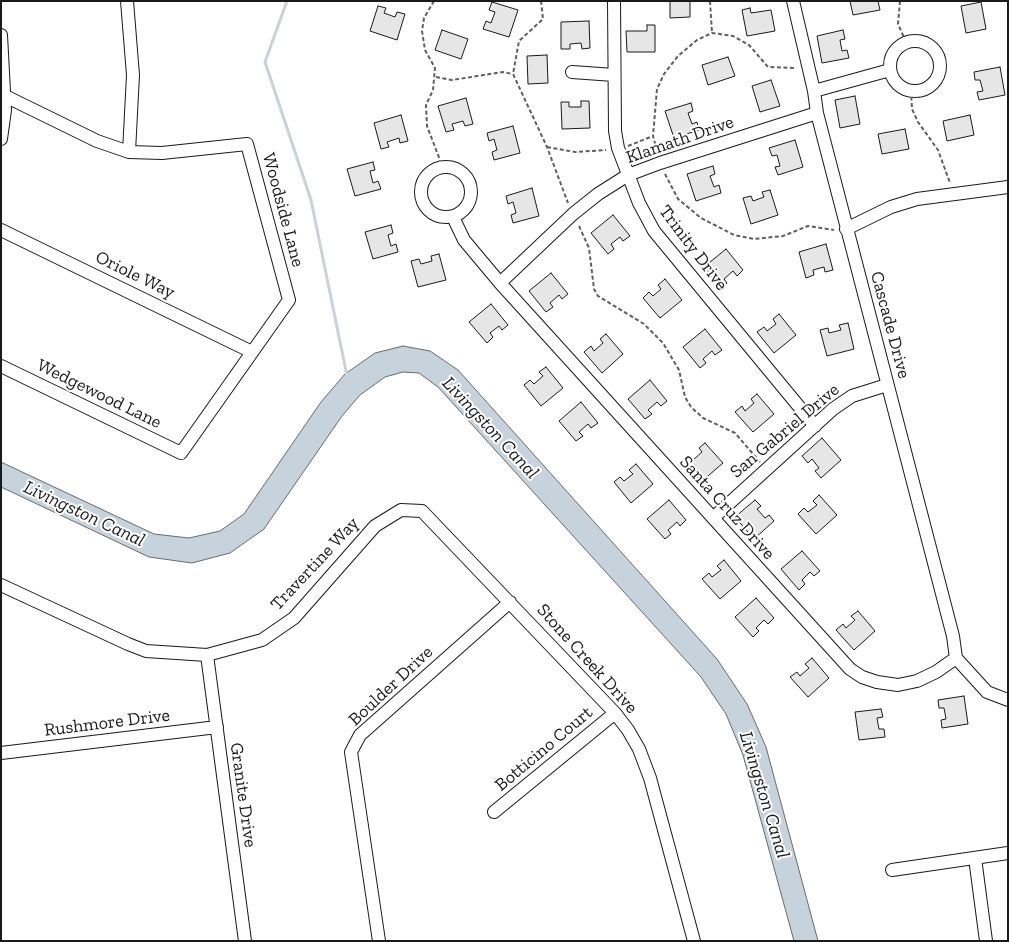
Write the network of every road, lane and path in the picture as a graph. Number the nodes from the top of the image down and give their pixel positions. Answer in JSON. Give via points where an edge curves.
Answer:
{"nodes":[{"id":1,"x":127,"y":1,"type":"edge"},
{"id":2,"x":434,"y":1,"type":"edge"},
{"id":3,"x":541,"y":1,"type":"edge"},
{"id":4,"x":614,"y":1,"type":"edge"},
{"id":5,"x":710,"y":1,"type":"edge"},
{"id":6,"x":793,"y":1,"type":"edge"},
{"id":7,"x":900,"y":1,"type":"edge"},
{"id":8,"x":712,"y":33,"type":"junction"},
{"id":9,"x":1,"y":36,"type":"edge"},
{"id":10,"x":906,"y":42,"type":"junction"},
{"id":11,"x":807,"y":68,"type":"junction"},
{"id":12,"x":890,"y":70,"type":"junction"},
{"id":13,"x":572,"y":72,"type":"dead end"},
{"id":14,"x":513,"y":74,"type":"junction"},
{"id":15,"x":614,"y":75,"type":"junction"},
{"id":16,"x":436,"y":77,"type":"junction"},
{"id":17,"x":911,"y":90,"type":"junction"},
{"id":18,"x":814,"y":91,"type":"junction"},
{"id":19,"x":5,"y":96,"type":"junction"},
{"id":20,"x":817,"y":113,"type":"junction"},
{"id":21,"x":653,"y":136,"type":"junction"},
{"id":22,"x":1,"y":139,"type":"edge"},
{"id":23,"x":547,"y":147,"type":"junction"},
{"id":24,"x":618,"y":148,"type":"junction"},
{"id":25,"x":129,"y":152,"type":"junction"},
{"id":26,"x":660,"y":163,"type":"junction"},
{"id":27,"x":440,"y":167,"type":"junction"},
{"id":28,"x":628,"y":175,"type":"junction"},
{"id":29,"x":1008,"y":187,"type":"edge"},
{"id":30,"x":952,"y":193,"type":"junction"},
{"id":31,"x":573,"y":214,"type":"junction"},
{"id":32,"x":453,"y":216,"type":"junction"},
{"id":33,"x":846,"y":229,"type":"junction"},
{"id":34,"x":1,"y":230,"type":"edge"},
{"id":35,"x":500,"y":283,"type":"junction"},
{"id":36,"x":252,"y":352,"type":"junction"},
{"id":37,"x":1,"y":366,"type":"edge"},
{"id":38,"x":887,"y":385,"type":"junction"},
{"id":39,"x":815,"y":426,"type":"junction"},
{"id":40,"x":765,"y":468,"type":"junction"},
{"id":41,"x":401,"y":510,"type":"joint"},
{"id":42,"x":713,"y":518,"type":"junction"},
{"id":43,"x":1,"y":585,"type":"edge"},
{"id":44,"x":510,"y":602,"type":"junction"},
{"id":45,"x":207,"y":655,"type":"junction"},
{"id":46,"x":956,"y":658,"type":"junction"},
{"id":47,"x":1008,"y":700,"type":"edge"},
{"id":48,"x":615,"y":712,"type":"junction"},
{"id":49,"x":217,"y":727,"type":"junction"},
{"id":50,"x":1,"y":753,"type":"edge"},
{"id":51,"x":494,"y":812,"type":"dead end"},
{"id":52,"x":1008,"y":853,"type":"edge"},
{"id":53,"x":975,"y":858,"type":"junction"},
{"id":54,"x":892,"y":870,"type":"dead end"},
{"id":55,"x":245,"y":941,"type":"edge"},
{"id":56,"x":379,"y":941,"type":"edge"},
{"id":57,"x":694,"y":941,"type":"edge"},
{"id":58,"x":986,"y":941,"type":"edge"}],
"edges":[{"from":1,"to":25,"type":"street","via":[[133,75]]},
{"from":2,"to":16,"type":"path","via":[[424,18],[422,31],[425,50]]},
{"from":3,"to":14,"type":"path","via":[[543,19],[519,41]]},
{"from":4,"to":15,"type":"street","name":"Trinity Drive"},
{"from":5,"to":8,"type":"path"},
{"from":6,"to":11,"type":"street","name":"Cascade Drive"},
{"from":7,"to":10,"type":"path","via":[[898,24]]},
{"from":8,"to":11,"type":"path","via":[[733,36],[749,45],[768,67]]},
{"from":8,"to":21,"type":"path","via":[[697,40],[678,56],[664,74],[657,89]]},
{"from":9,"to":19,"type":"street"},
{"from":10,"to":12,"type":"street","via":[[893,53]]},
{"from":10,"to":17,"type":"street","via":[[923,41],[937,52],[940,61],[937,78],[932,85]]},
{"from":11,"to":18,"type":"street","name":"Cascade Drive"},
{"from":12,"to":17,"type":"street","via":[[899,85]]},
{"from":12,"to":18,"type":"street"},
{"from":13,"to":15,"type":"street"},
{"from":14,"to":16,"type":"path","via":[[504,72],[452,80]]},
{"from":14,"to":23,"type":"path"},
{"from":15,"to":24,"type":"street","name":"Trinity Drive"},
{"from":16,"to":27,"type":"path","via":[[426,105],[427,126]]},
{"from":17,"to":30,"type":"path","via":[[912,109],[938,150]]},
{"from":18,"to":20,"type":"street","name":"Cascade Drive"},
{"from":19,"to":22,"type":"street"},
{"from":19,"to":25,"type":"street","name":"Woodside Lane","via":[[98,141]]},
{"from":20,"to":26,"type":"street","name":"Klamath Drive"},
{"from":20,"to":33,"type":"street","name":"Cascade Drive"},
{"from":21,"to":24,"type":"path"},
{"from":21,"to":26,"type":"path"},
{"from":23,"to":24,"type":"path","via":[[575,152]]},
{"from":23,"to":31,"type":"path"},
{"from":24,"to":28,"type":"street","name":"Trinity Drive"},
{"from":25,"to":36,"type":"street","name":"Woodside Lane","via":[[162,153],[248,144],[289,300]]},
{"from":26,"to":28,"type":"street","name":"Klamath Drive"},
{"from":26,"to":33,"type":"path","via":[[678,199],[701,218],[734,236],[754,239],[783,236],[808,226]]},
{"from":27,"to":32,"type":"street","via":[[463,173],[472,188],[466,209]]},
{"from":27,"to":32,"type":"street","via":[[425,179],[421,194],[423,202],[434,214],[444,218]]},
{"from":28,"to":31,"type":"street","name":"Klamath Drive"},
{"from":28,"to":39,"type":"street","name":"Trinity Drive","via":[[654,231]]},
{"from":29,"to":30,"type":"street"},
{"from":30,"to":33,"type":"street","via":[[891,207]]},
{"from":31,"to":35,"type":"street","name":"Klamath Drive"},
{"from":31,"to":40,"type":"path","via":[[589,248],[594,289],[598,296],[644,324],[663,343],[679,370],[685,397],[692,408],[704,418],[735,433]]},
{"from":32,"to":35,"type":"street","name":"Santa Cruz Drive","via":[[464,240]]},
{"from":33,"to":38,"type":"street","name":"Cascade Drive"},
{"from":34,"to":36,"type":"street","name":"Oriole Way"},
{"from":35,"to":42,"type":"street","name":"Santa Cruz Drive"},
{"from":36,"to":37,"type":"street","name":"Wedgewood Lane","via":[[181,453]]},
{"from":38,"to":39,"type":"street","name":"San Gabriel Drive","via":[[852,396]]},
{"from":38,"to":46,"type":"street","name":"Cascade Drive"},
{"from":39,"to":40,"type":"street","name":"San Gabriel Drive"},
{"from":40,"to":42,"type":"street","name":"San Gabriel Drive"},
{"from":41,"to":44,"type":"street","name":"Stone Creek Drive","via":[[422,511]]},
{"from":41,"to":45,"type":"street","name":"Travertine Way","via":[[375,526],[294,618],[262,640]]},
{"from":42,"to":46,"type":"street","name":"Santa Cruz Drive","via":[[850,669],[862,677],[898,685],[917,682]]},
{"from":43,"to":45,"type":"street","name":"Travertine Way","via":[[146,651]]},
{"from":44,"to":48,"type":"street","name":"Stone Creek Drive"},
{"from":44,"to":56,"type":"street","name":"Boulder Drive","via":[[360,735],[351,752]]},
{"from":45,"to":49,"type":"street","name":"Granite Drive"},
{"from":46,"to":47,"type":"street","via":[[987,692]]},
{"from":48,"to":51,"type":"street","name":"Botticino Court"},
{"from":48,"to":57,"type":"street","name":"Stone Creek Drive","via":[[645,763]]},
{"from":49,"to":50,"type":"street","name":"Rushmore Drive"},
{"from":49,"to":55,"type":"street","name":"Granite Drive"},
{"from":52,"to":53,"type":"street"},
{"from":53,"to":54,"type":"street"},
{"from":53,"to":58,"type":"street"}]}
